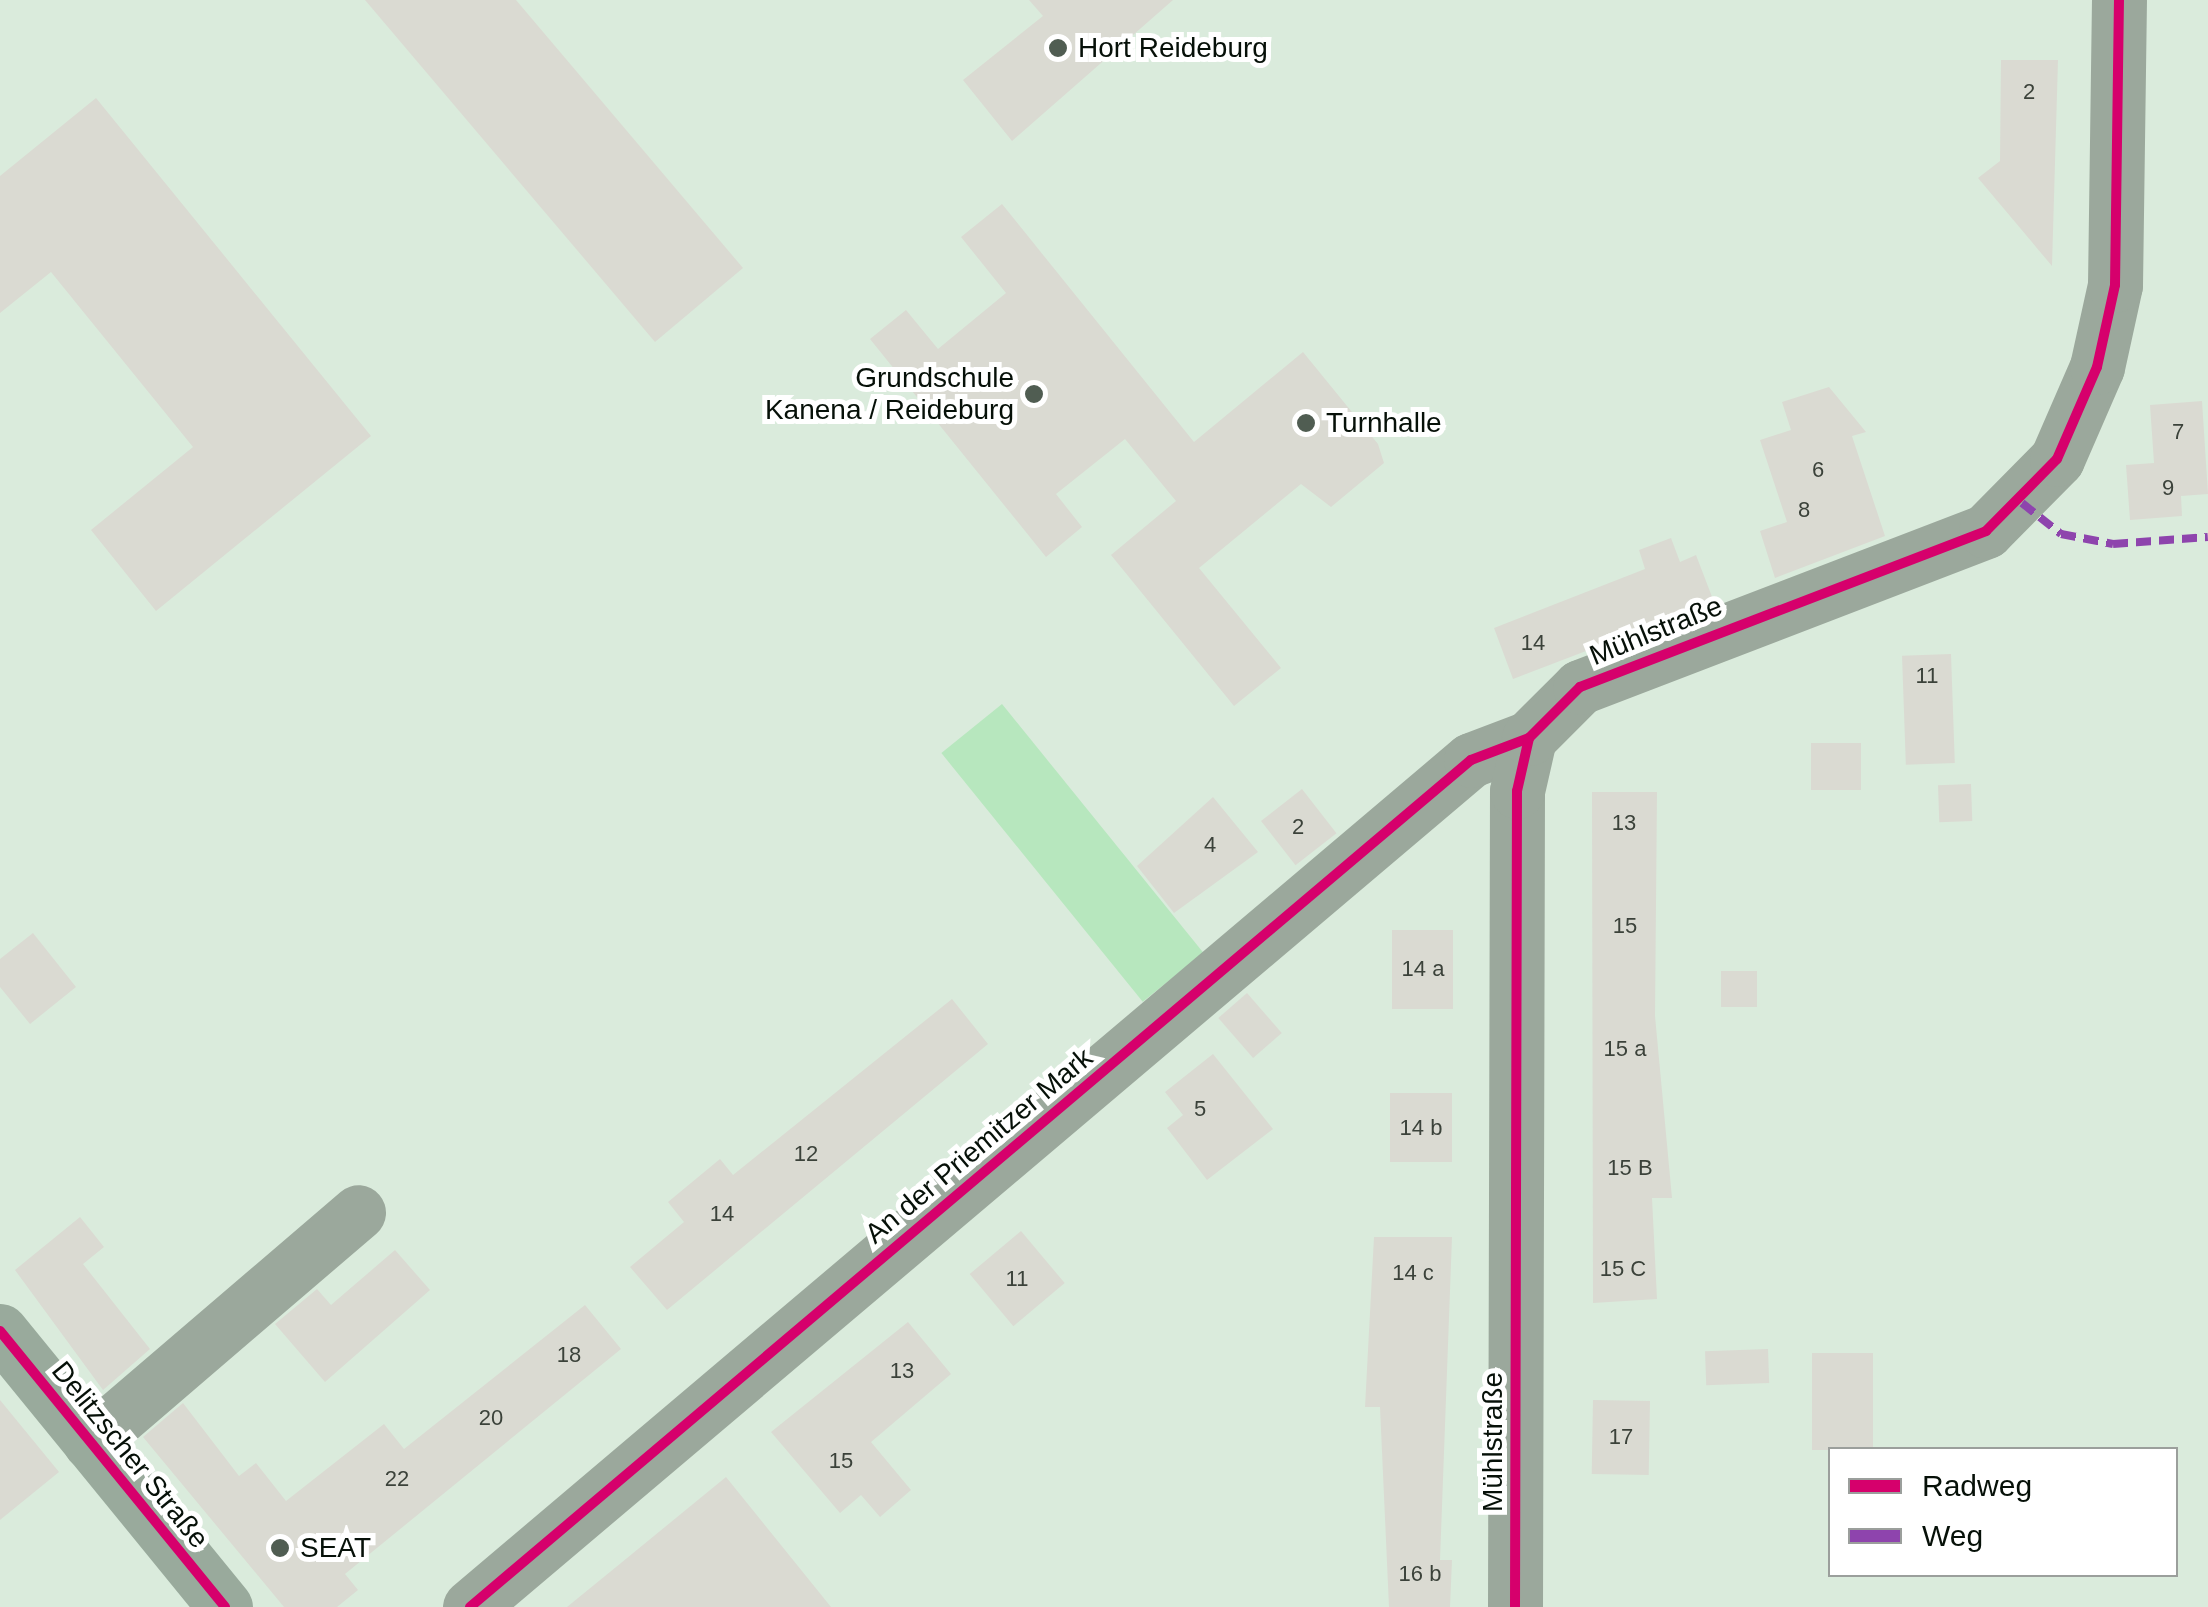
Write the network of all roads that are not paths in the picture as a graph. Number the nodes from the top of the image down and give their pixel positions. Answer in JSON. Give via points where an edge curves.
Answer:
{"nodes":[{"id":1,"x":2119,"y":0,"type":"edge"},
{"id":2,"x":1528,"y":738,"type":"junction"},
{"id":3,"x":358,"y":1212,"type":"dead end"},
{"id":4,"x":0,"y":1331,"type":"edge"},
{"id":5,"x":90,"y":1442,"type":"junction"},
{"id":6,"x":225,"y":1607,"type":"edge"},
{"id":7,"x":470,"y":1607,"type":"edge"},
{"id":8,"x":1515,"y":1607,"type":"edge"}],
"edges":[{"from":1,"to":2,"type":"street","name":"Mühlstraße","via":[[2115,285],[2082,409],[2045,474],[1986,531],[1580,687]]},
{"from":2,"to":7,"type":"street","name":"An der Priemitzer Mark","via":[[1471,760]]},
{"from":2,"to":8,"type":"street","name":"Mühlstraße","via":[[1516,790]]},
{"from":3,"to":5,"type":"street"},
{"from":4,"to":5,"type":"main road","name":"Delitzscher Straße"},
{"from":5,"to":6,"type":"main road","name":"Delitzscher Straße"}]}
